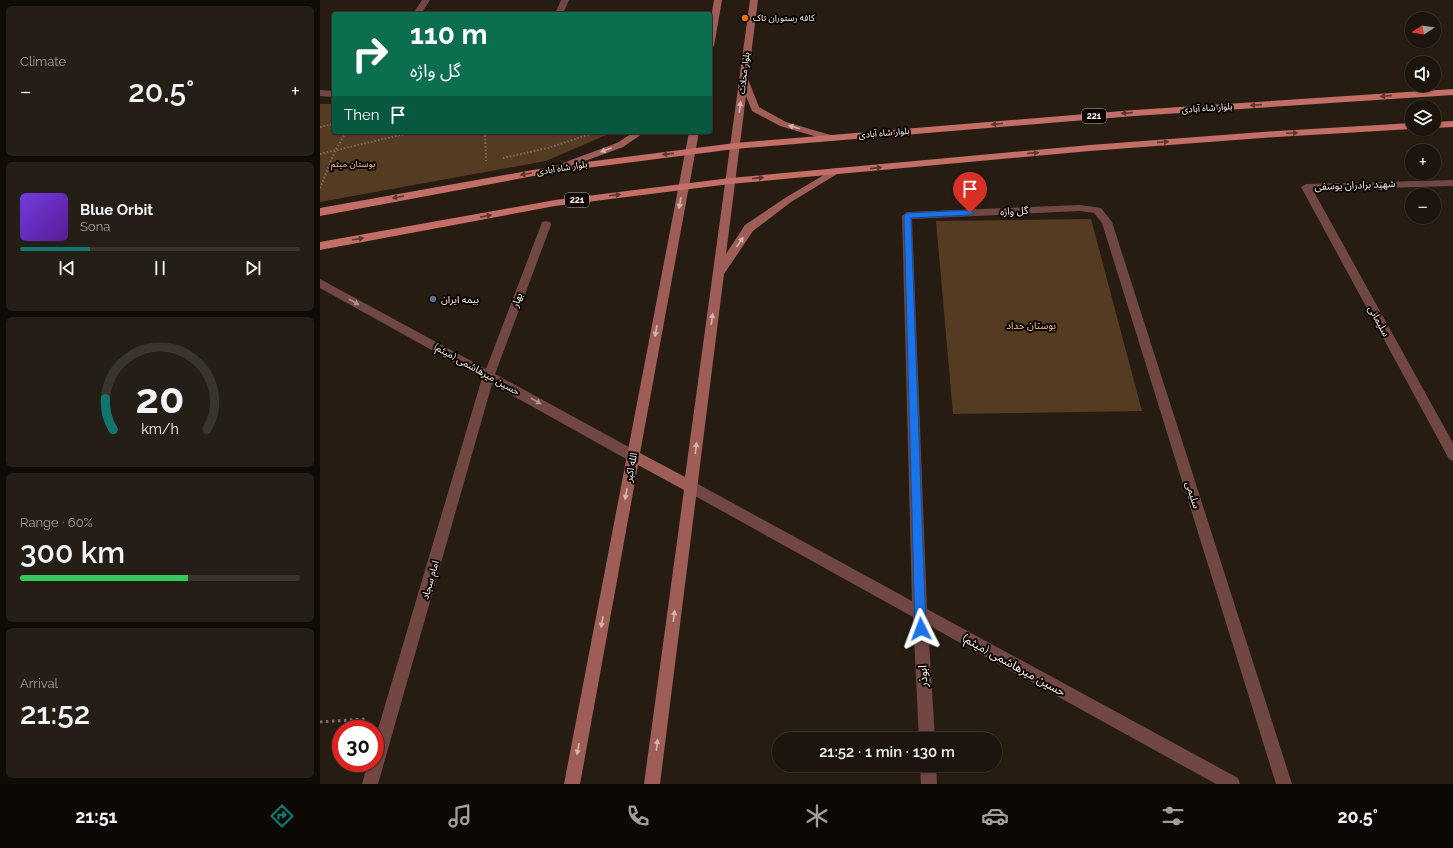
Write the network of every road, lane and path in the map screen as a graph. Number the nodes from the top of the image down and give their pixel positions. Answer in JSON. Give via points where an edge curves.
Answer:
{"nodes":[{"id":1,"x":426,"y":0,"type":"edge"},
{"id":2,"x":565,"y":0,"type":"edge"},
{"id":3,"x":718,"y":0,"type":"edge"},
{"id":4,"x":754,"y":0,"type":"edge"},
{"id":5,"x":418,"y":12,"type":"edge"},
{"id":6,"x":560,"y":12,"type":"edge"},
{"id":7,"x":712,"y":34,"type":"edge"},
{"id":8,"x":744,"y":78,"type":"junction"},
{"id":9,"x":1453,"y":92,"type":"edge"},
{"id":10,"x":320,"y":93,"type":"edge"},
{"id":11,"x":332,"y":94,"type":"edge"},
{"id":12,"x":332,"y":124,"type":"edge"},
{"id":13,"x":1453,"y":124,"type":"edge"},
{"id":14,"x":1441,"y":125,"type":"edge"},
{"id":15,"x":1405,"y":126,"type":"edge"},
{"id":16,"x":320,"y":127,"type":"edge"},
{"id":17,"x":345,"y":134,"type":"edge"},
{"id":18,"x":405,"y":134,"type":"edge"},
{"id":19,"x":485,"y":134,"type":"edge"},
{"id":20,"x":591,"y":134,"type":"edge"},
{"id":21,"x":637,"y":134,"type":"edge"},
{"id":22,"x":694,"y":134,"type":"edge"},
{"id":23,"x":831,"y":138,"type":"junction"},
{"id":24,"x":735,"y":146,"type":"junction"},
{"id":25,"x":335,"y":151,"type":"junction"},
{"id":26,"x":691,"y":151,"type":"junction"},
{"id":27,"x":320,"y":154,"type":"edge"},
{"id":28,"x":502,"y":158,"type":"dead end"},
{"id":29,"x":479,"y":162,"type":"dead end"},
{"id":30,"x":555,"y":169,"type":"junction"},
{"id":31,"x":837,"y":171,"type":"junction"},
{"id":32,"x":730,"y":181,"type":"junction"},
{"id":33,"x":1453,"y":183,"type":"edge"},
{"id":34,"x":683,"y":186,"type":"junction"},
{"id":35,"x":1306,"y":187,"type":"joint"},
{"id":36,"x":320,"y":188,"type":"edge"},
{"id":37,"x":1097,"y":210,"type":"joint"},
{"id":38,"x":320,"y":212,"type":"edge"},
{"id":39,"x":907,"y":216,"type":"joint"},
{"id":40,"x":546,"y":225,"type":"dead end"},
{"id":41,"x":320,"y":246,"type":"edge"},
{"id":42,"x":718,"y":274,"type":"junction"},
{"id":43,"x":320,"y":283,"type":"edge"},
{"id":44,"x":489,"y":375,"type":"junction"},
{"id":45,"x":1453,"y":455,"type":"edge"},
{"id":46,"x":634,"y":456,"type":"junction"},
{"id":47,"x":691,"y":487,"type":"junction"},
{"id":48,"x":920,"y":613,"type":"junction"},
{"id":49,"x":390,"y":717,"type":"junction"},
{"id":50,"x":320,"y":722,"type":"edge"},
{"id":51,"x":927,"y":732,"type":"edge"},
{"id":52,"x":929,"y":772,"type":"edge"},
{"id":53,"x":370,"y":784,"type":"edge"},
{"id":54,"x":572,"y":784,"type":"edge"},
{"id":55,"x":652,"y":784,"type":"edge"},
{"id":56,"x":930,"y":784,"type":"edge"},
{"id":57,"x":1232,"y":784,"type":"edge"},
{"id":58,"x":1284,"y":784,"type":"edge"}],
"edges":[{"from":1,"to":5,"type":"street"},
{"from":2,"to":6,"type":"street"},
{"from":3,"to":7,"type":"main road"},
{"from":4,"to":8,"type":"main road","name":"بلوار محلات"},
{"from":23,"to":8,"type":"main road","one_way":true,"via":[[783,124],[755,109]]},
{"from":24,"to":8,"type":"main road","name":"بلوار محلات","one_way":true},
{"from":9,"to":23,"type":"main road","name":"بلوار شاه آبادی","number":"221","one_way":true,"via":[[1134,112]]},
{"from":10,"to":11,"type":"street"},
{"from":12,"to":16,"type":"path"},
{"from":13,"to":14,"type":"main road"},
{"from":31,"to":15,"type":"main road","number":"221","one_way":true,"via":[[1090,148]]},
{"from":17,"to":25,"type":"path"},
{"from":18,"to":25,"type":"path"},
{"from":19,"to":29,"type":"path","via":[[486,161]]},
{"from":20,"to":28,"type":"path","via":[[548,148]]},
{"from":21,"to":30,"type":"main road","one_way":true,"via":[[620,145]]},
{"from":22,"to":26,"type":"main road"},
{"from":23,"to":24,"type":"main road","name":"بلوار شاه آبادی","number":"221"},
{"from":24,"to":26,"type":"main road","name":"بلوار شاه آبادی","number":"221"},
{"from":24,"to":32,"type":"main road"},
{"from":25,"to":27,"type":"path"},
{"from":25,"to":36,"type":"path"},
{"from":26,"to":30,"type":"main road","name":"بلوار شاه آبادی","number":"221","one_way":true},
{"from":26,"to":34,"type":"main road","name":"الله اکبر"},
{"from":30,"to":38,"type":"main road","name":"بلوار شاه آبادی","number":"221","one_way":true},
{"from":32,"to":31,"type":"main road","number":"221","one_way":true},
{"from":42,"to":31,"type":"main road","one_way":true,"via":[[750,228],[788,200]]},
{"from":32,"to":34,"type":"main road","number":"221"},
{"from":32,"to":42,"type":"main road"},
{"from":33,"to":35,"type":"street","name":"شهید برادران یوسفی"},
{"from":41,"to":34,"type":"main road","number":"221","one_way":true,"via":[[555,202]]},
{"from":34,"to":46,"type":"main road","name":"الله اکبر","one_way":true},
{"from":35,"to":45,"type":"street","name":"سلیمانی"},
{"from":37,"to":39,"type":"street","name":"گل واژه","via":[[1080,208]]},
{"from":37,"to":58,"type":"street","name":"سلیمی","via":[[1107,222]]},
{"from":39,"to":48,"type":"street","name":"ابوذر"},
{"from":40,"to":44,"type":"street","name":"بهار"},
{"from":47,"to":42,"type":"main road","one_way":true},
{"from":43,"to":44,"type":"street","name":"حسین میرهاشمی (میثم)","one_way":true},
{"from":44,"to":46,"type":"street","name":"حسین میرهاشمی (میثم)","one_way":true},
{"from":44,"to":49,"type":"street","name":"امام سجاد"},
{"from":46,"to":47,"type":"main road"},
{"from":46,"to":54,"type":"main road","name":"الله اکبر","one_way":true},
{"from":47,"to":48,"type":"street","name":"حسین میرهاشمی (میثم)"},
{"from":55,"to":47,"type":"main road","one_way":true},
{"from":48,"to":51,"type":"street","name":"ابوذر"},
{"from":48,"to":57,"type":"street","name":"حسین میرهاشمی (میثم)"},
{"from":49,"to":50,"type":"path"},
{"from":49,"to":53,"type":"street","name":"امام سجاد"},
{"from":52,"to":56,"type":"street"}]}
